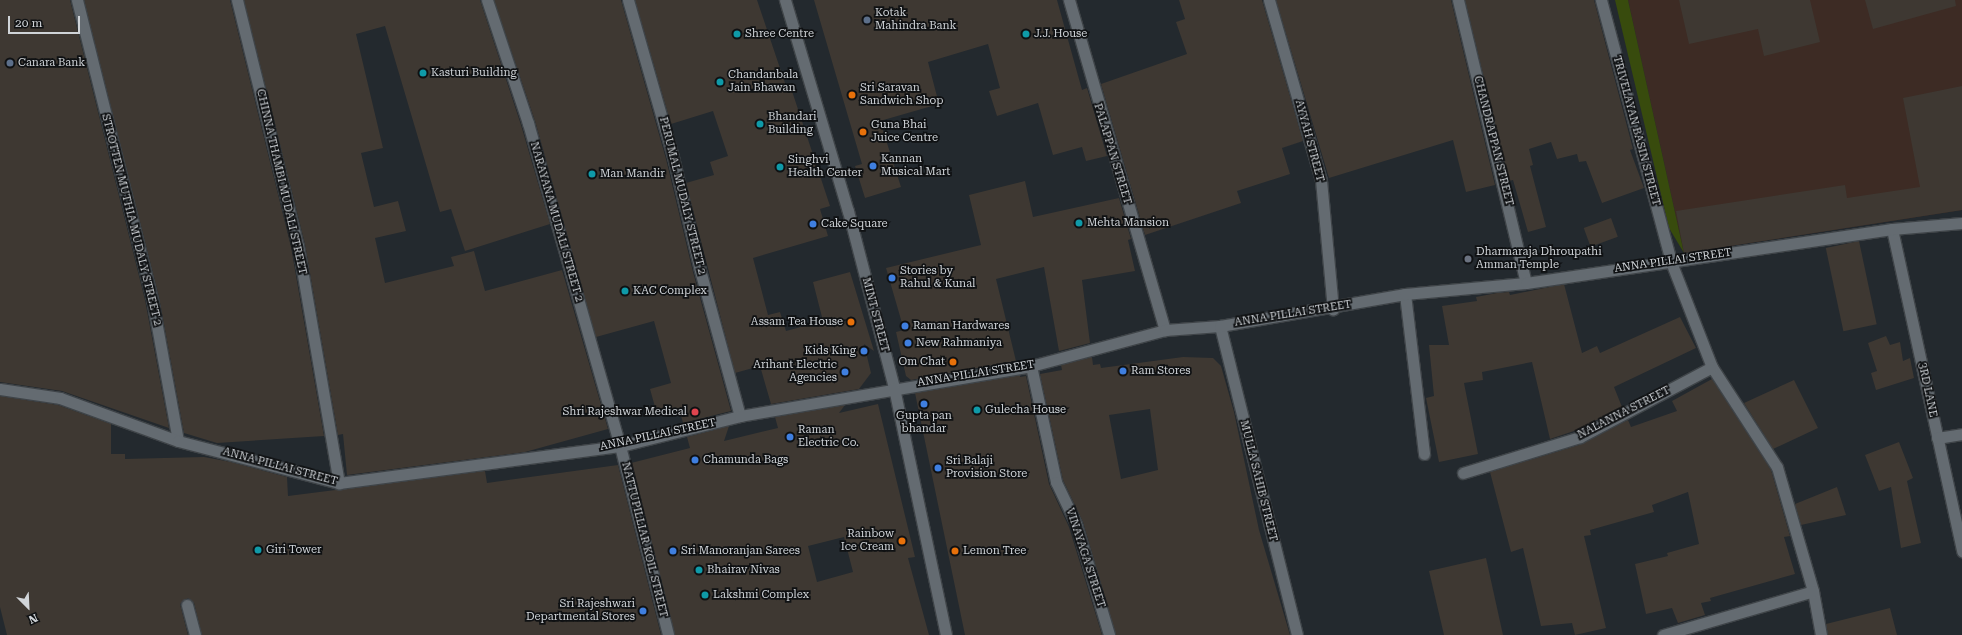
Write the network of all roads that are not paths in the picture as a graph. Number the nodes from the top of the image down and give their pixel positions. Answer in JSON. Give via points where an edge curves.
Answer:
{"nodes":[{"id":1,"x":77,"y":0,"type":"edge"},
{"id":2,"x":237,"y":0,"type":"edge"},
{"id":3,"x":487,"y":0,"type":"edge"},
{"id":4,"x":628,"y":0,"type":"edge"},
{"id":5,"x":785,"y":0,"type":"edge"},
{"id":6,"x":1069,"y":0,"type":"edge"},
{"id":7,"x":1269,"y":0,"type":"edge"},
{"id":8,"x":1458,"y":0,"type":"edge"},
{"id":9,"x":1601,"y":0,"type":"edge"},
{"id":10,"x":1962,"y":223,"type":"edge"},
{"id":11,"x":1892,"y":229,"type":"junction"},
{"id":12,"x":1672,"y":262,"type":"junction"},
{"id":13,"x":1526,"y":283,"type":"junction"},
{"id":14,"x":1405,"y":294,"type":"junction"},
{"id":15,"x":1333,"y":308,"type":"junction"},
{"id":16,"x":1220,"y":326,"type":"junction"},
{"id":17,"x":1165,"y":330,"type":"junction"},
{"id":18,"x":1031,"y":366,"type":"junction"},
{"id":19,"x":1712,"y":367,"type":"junction"},
{"id":20,"x":894,"y":388,"type":"junction"},
{"id":21,"x":0,"y":389,"type":"edge"},
{"id":22,"x":740,"y":416,"type":"junction"},
{"id":23,"x":1962,"y":434,"type":"edge"},
{"id":24,"x":1937,"y":438,"type":"junction"},
{"id":25,"x":178,"y":441,"type":"junction"},
{"id":26,"x":620,"y":446,"type":"junction"},
{"id":27,"x":1424,"y":454,"type":"dead end"},
{"id":28,"x":1464,"y":473,"type":"dead end"},
{"id":29,"x":338,"y":483,"type":"junction"},
{"id":30,"x":1962,"y":551,"type":"edge"},
{"id":31,"x":1813,"y":591,"type":"junction"},
{"id":32,"x":187,"y":605,"type":"dead end"},
{"id":33,"x":195,"y":635,"type":"edge"},
{"id":34,"x":668,"y":635,"type":"edge"},
{"id":35,"x":946,"y":635,"type":"edge"},
{"id":36,"x":1109,"y":635,"type":"edge"},
{"id":37,"x":1297,"y":635,"type":"edge"},
{"id":38,"x":1663,"y":635,"type":"edge"},
{"id":39,"x":1821,"y":635,"type":"edge"}],
"edges":[{"from":1,"to":25,"type":"street","name":"STROTTEN MUTHIA MUDALY STREET 2","via":[[152,299]]},
{"from":2,"to":29,"type":"street","name":"CHINNA THAMBI MUDALI STREET","via":[[298,246]]},
{"from":3,"to":26,"type":"street","name":"NARAYANA MUDALI STREET 2","via":[[528,123]]},
{"from":4,"to":22,"type":"street","name":"PERUMAL MUDALY STREET 2","via":[[673,157],[700,270]]},
{"from":5,"to":20,"type":"street","name":"MINT STREET","via":[[848,210]]},
{"from":6,"to":17,"type":"street","name":"PALAPPAN STREET"},
{"from":7,"to":15,"type":"street","name":"AYYAH STREET","via":[[1321,180]]},
{"from":8,"to":13,"type":"street","name":"CHANDRAPPAN STREET"},
{"from":9,"to":12,"type":"street","name":"TRIVELAYAN BASIN STREET"},
{"from":10,"to":11,"type":"street","name":"ANNA PILLAI STREET"},
{"from":11,"to":12,"type":"street","name":"ANNA PILLAI STREET"},
{"from":11,"to":24,"type":"street","name":"3RD LANE"},
{"from":12,"to":13,"type":"street","name":"ANNA PILLAI STREET"},
{"from":12,"to":19,"type":"street","name":"TRIVELAYAN BASIN STREET"},
{"from":13,"to":14,"type":"street","name":"ANNA PILLAI STREET"},
{"from":14,"to":15,"type":"street","name":"ANNA PILLAI STREET"},
{"from":14,"to":27,"type":"street"},
{"from":15,"to":16,"type":"street","name":"ANNA PILLAI STREET"},
{"from":16,"to":17,"type":"street","name":"ANNA PILLAI STREET"},
{"from":16,"to":37,"type":"street","name":"MULLA SAHIB STREET"},
{"from":17,"to":18,"type":"street","name":"ANNA PILLAI STREET"},
{"from":18,"to":20,"type":"street","name":"ANNA PILLAI STREET"},
{"from":18,"to":36,"type":"street","name":"VINAYAGA STREET","via":[[1056,482],[1076,524]]},
{"from":19,"to":28,"type":"street","name":"NALANNA STREET","via":[[1580,437]]},
{"from":19,"to":31,"type":"street","name":"TRIVELAYAN BASIN STREET","via":[[1777,467]]},
{"from":20,"to":22,"type":"street","name":"ANNA PILLAI STREET"},
{"from":20,"to":35,"type":"street","name":"MINT STREET"},
{"from":21,"to":25,"type":"street","name":"ANNA PILLAI STREET","via":[[60,398]]},
{"from":22,"to":26,"type":"street","name":"ANNA PILLAI STREET"},
{"from":23,"to":24,"type":"street"},
{"from":24,"to":30,"type":"street","name":"3RD LANE"},
{"from":25,"to":29,"type":"street","name":"ANNA PILLAI STREET"},
{"from":26,"to":29,"type":"street","name":"ANNA PILLAI STREET"},
{"from":26,"to":34,"type":"street","name":"NATTUPILLIAR KOIL STREET"},
{"from":31,"to":38,"type":"street"},
{"from":31,"to":39,"type":"street","name":"TRIVELAYAN BASIN STREET"},
{"from":32,"to":33,"type":"street"}]}
